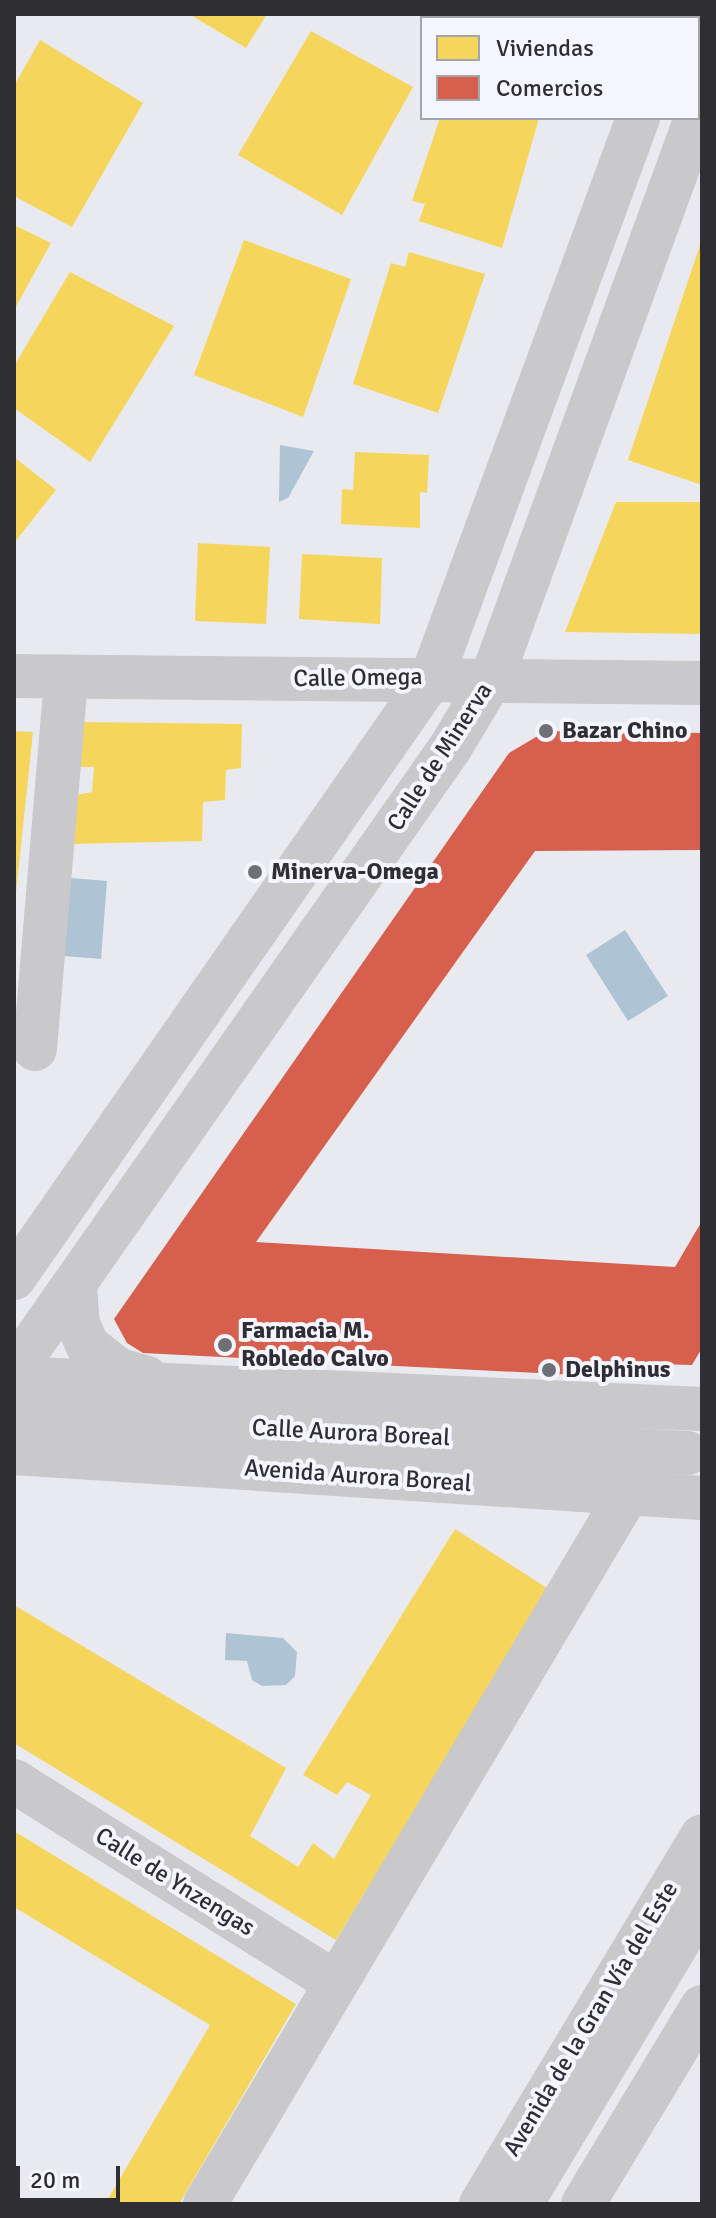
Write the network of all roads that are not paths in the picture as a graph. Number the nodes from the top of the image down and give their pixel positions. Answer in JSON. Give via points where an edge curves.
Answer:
{"nodes":[{"id":1,"x":637,"y":120,"type":"edge"},
{"id":2,"x":696,"y":120,"type":"edge"},
{"id":3,"x":14,"y":676,"type":"edge"},
{"id":4,"x":432,"y":677,"type":"junction"},
{"id":5,"x":66,"y":678,"type":"junction"},
{"id":6,"x":492,"y":678,"type":"junction"},
{"id":7,"x":702,"y":683,"type":"edge"},
{"id":8,"x":35,"y":1049,"type":"dead end"},
{"id":9,"x":14,"y":1278,"type":"edge"},
{"id":10,"x":75,"y":1285,"type":"junction"},
{"id":11,"x":14,"y":1370,"type":"edge"},
{"id":12,"x":14,"y":1378,"type":"edge"},
{"id":13,"x":180,"y":1387,"type":"junction"},
{"id":14,"x":702,"y":1409,"type":"edge"},
{"id":15,"x":14,"y":1413,"type":"edge"},
{"id":16,"x":14,"y":1453,"type":"edge"},
{"id":17,"x":688,"y":1453,"type":"dead end"},
{"id":18,"x":628,"y":1493,"type":"junction"},
{"id":19,"x":702,"y":1498,"type":"edge"},
{"id":20,"x":14,"y":1781,"type":"edge"},
{"id":21,"x":702,"y":1836,"type":"edge"},
{"id":22,"x":702,"y":1903,"type":"edge"},
{"id":23,"x":702,"y":1936,"type":"edge"},
{"id":24,"x":336,"y":1983,"type":"junction"},
{"id":25,"x":702,"y":2007,"type":"edge"},
{"id":26,"x":205,"y":2204,"type":"edge"},
{"id":27,"x":481,"y":2204,"type":"edge"},
{"id":28,"x":521,"y":2204,"type":"edge"},
{"id":29,"x":541,"y":2204,"type":"edge"},
{"id":30,"x":583,"y":2204,"type":"edge"}],
"edges":[{"from":1,"to":4,"type":"street"},
{"from":2,"to":6,"type":"street","name":"Calle de Minerva"},
{"from":3,"to":5,"type":"street","name":"Calle Omega"},
{"from":4,"to":5,"type":"street","name":"Calle Omega"},
{"from":4,"to":6,"type":"street","name":"Calle Omega"},
{"from":4,"to":9,"type":"street"},
{"from":5,"to":8,"type":"street"},
{"from":6,"to":7,"type":"street","name":"Calle Omega"},
{"from":6,"to":10,"type":"street","name":"Calle de Minerva","via":[[443,758]]},
{"from":10,"to":11,"type":"street","name":"Calle de Minerva"},
{"from":10,"to":13,"type":"street","via":[[78,1324],[88,1346],[119,1370]]},
{"from":12,"to":13,"type":"street"},
{"from":13,"to":14,"type":"street"},
{"from":15,"to":17,"type":"street","name":"Calle Aurora Boreal"},
{"from":16,"to":18,"type":"street","name":"Avenida Aurora Boreal"},
{"from":18,"to":19,"type":"street","name":"Avenida Aurora Boreal"},
{"from":18,"to":24,"type":"street"},
{"from":20,"to":24,"type":"street","name":"Calle de Ynzengas"},
{"from":21,"to":27,"type":"street","name":"Avenida de la Gran Vía del Este"},
{"from":22,"to":28,"type":"street","name":"Avenida de la Gran Vía del Este"},
{"from":23,"to":29,"type":"street"},
{"from":24,"to":26,"type":"street"},
{"from":25,"to":30,"type":"street"}]}
